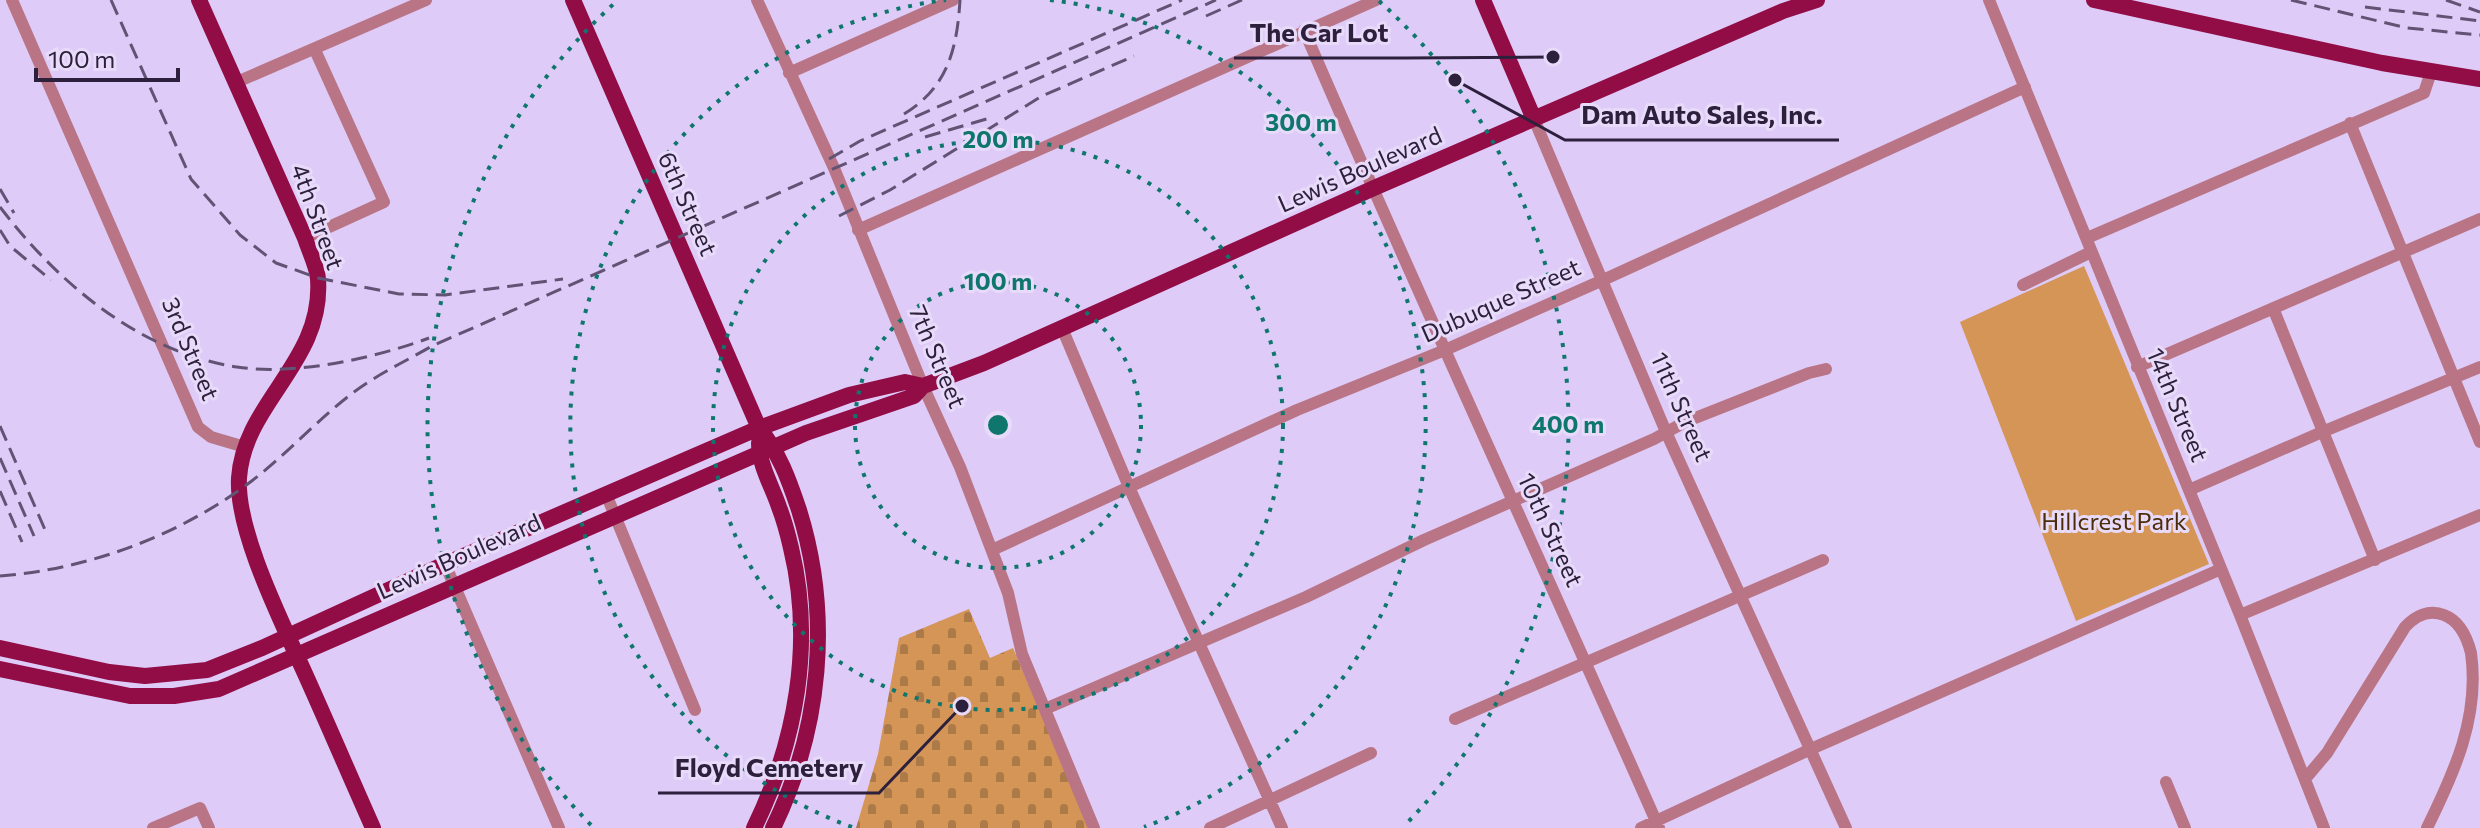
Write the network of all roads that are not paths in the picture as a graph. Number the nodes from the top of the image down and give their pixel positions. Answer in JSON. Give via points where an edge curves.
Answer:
{"nodes":[{"id":1,"x":12,"y":0,"type":"edge"},
{"id":2,"x":199,"y":0,"type":"edge"},
{"id":3,"x":426,"y":0,"type":"edge"},
{"id":4,"x":573,"y":0,"type":"edge"},
{"id":5,"x":757,"y":0,"type":"edge"},
{"id":6,"x":953,"y":0,"type":"edge"},
{"id":7,"x":1376,"y":0,"type":"edge"},
{"id":8,"x":1483,"y":0,"type":"edge"},
{"id":9,"x":1817,"y":0,"type":"edge"},
{"id":10,"x":1989,"y":0,"type":"edge"},
{"id":11,"x":2094,"y":0,"type":"edge"},
{"id":12,"x":1304,"y":30,"type":"junction"},
{"id":13,"x":315,"y":50,"type":"junction"},
{"id":14,"x":2431,"y":72,"type":"junction"},
{"id":15,"x":789,"y":73,"type":"junction"},
{"id":16,"x":2480,"y":79,"type":"edge"},
{"id":17,"x":237,"y":82,"type":"junction"},
{"id":18,"x":2025,"y":87,"type":"junction"},
{"id":19,"x":1534,"y":119,"type":"junction"},
{"id":20,"x":2350,"y":123,"type":"junction"},
{"id":21,"x":1374,"y":188,"type":"junction"},
{"id":22,"x":2480,"y":219,"type":"edge"},
{"id":23,"x":858,"y":230,"type":"junction"},
{"id":24,"x":305,"y":238,"type":"junction"},
{"id":25,"x":2087,"y":238,"type":"junction"},
{"id":26,"x":2403,"y":251,"type":"junction"},
{"id":27,"x":2091,"y":252,"type":"junction"},
{"id":28,"x":1603,"y":280,"type":"junction"},
{"id":29,"x":2023,"y":285,"type":"dead end"},
{"id":30,"x":2273,"y":308,"type":"junction"},
{"id":31,"x":1062,"y":328,"type":"junction"},
{"id":32,"x":1445,"y":350,"type":"junction"},
{"id":33,"x":2137,"y":367,"type":"junction"},
{"id":34,"x":2480,"y":367,"type":"edge"},
{"id":35,"x":1826,"y":369,"type":"dead end"},
{"id":36,"x":2454,"y":379,"type":"junction"},
{"id":37,"x":923,"y":386,"type":"junction"},
{"id":38,"x":759,"y":428,"type":"junction"},
{"id":39,"x":1666,"y":432,"type":"junction"},
{"id":40,"x":2322,"y":432,"type":"junction"},
{"id":41,"x":2480,"y":442,"type":"edge"},
{"id":42,"x":245,"y":447,"type":"junction"},
{"id":43,"x":767,"y":450,"type":"junction"},
{"id":44,"x":1129,"y":487,"type":"junction"},
{"id":45,"x":2189,"y":490,"type":"junction"},
{"id":46,"x":606,"y":494,"type":"junction"},
{"id":47,"x":1513,"y":500,"type":"junction"},
{"id":48,"x":615,"y":515,"type":"junction"},
{"id":49,"x":2480,"y":515,"type":"edge"},
{"id":50,"x":992,"y":550,"type":"junction"},
{"id":51,"x":1823,"y":560,"type":"dead end"},
{"id":52,"x":2375,"y":560,"type":"junction"},
{"id":53,"x":445,"y":564,"type":"junction"},
{"id":54,"x":2221,"y":569,"type":"junction"},
{"id":55,"x":454,"y":585,"type":"junction"},
{"id":56,"x":1739,"y":596,"type":"junction"},
{"id":57,"x":2240,"y":615,"type":"junction"},
{"id":58,"x":288,"y":635,"type":"junction"},
{"id":59,"x":1200,"y":642,"type":"junction"},
{"id":60,"x":0,"y":648,"type":"edge"},
{"id":61,"x":297,"y":656,"type":"junction"},
{"id":62,"x":1587,"y":662,"type":"junction"},
{"id":63,"x":0,"y":669,"type":"edge"},
{"id":64,"x":1045,"y":709,"type":"junction"},
{"id":65,"x":695,"y":710,"type":"dead end"},
{"id":66,"x":1455,"y":719,"type":"dead end"},
{"id":67,"x":1811,"y":749,"type":"junction"},
{"id":68,"x":1371,"y":753,"type":"dead end"},
{"id":69,"x":2305,"y":779,"type":"junction"},
{"id":70,"x":2166,"y":782,"type":"dead end"},
{"id":71,"x":1270,"y":801,"type":"junction"},
{"id":72,"x":1658,"y":824,"type":"edge"},
{"id":73,"x":2323,"y":825,"type":"edge"},
{"id":74,"x":153,"y":828,"type":"edge"},
{"id":75,"x":209,"y":828,"type":"edge"},
{"id":76,"x":373,"y":828,"type":"edge"},
{"id":77,"x":559,"y":828,"type":"edge"},
{"id":78,"x":754,"y":828,"type":"edge"},
{"id":79,"x":773,"y":828,"type":"edge"},
{"id":80,"x":1094,"y":828,"type":"edge"},
{"id":81,"x":1210,"y":828,"type":"edge"},
{"id":82,"x":1282,"y":828,"type":"edge"},
{"id":83,"x":1641,"y":828,"type":"edge"},
{"id":84,"x":1846,"y":828,"type":"edge"},
{"id":85,"x":2185,"y":828,"type":"edge"},
{"id":86,"x":2307,"y":828,"type":"edge"},
{"id":87,"x":2427,"y":828,"type":"edge"}],
"edges":[{"from":1,"to":42,"type":"street","name":"3rd Street","via":[[198,427],[211,437]]},
{"from":2,"to":17,"type":"main road","name":"4th Street"},
{"from":3,"to":13,"type":"street"},
{"from":4,"to":38,"type":"main road","name":"6th Street"},
{"from":5,"to":15,"type":"street","name":"7th Street"},
{"from":6,"to":15,"type":"street"},
{"from":7,"to":12,"type":"street"},
{"from":8,"to":19,"type":"main road","name":"11th Street"},
{"from":9,"to":19,"type":"main road","name":"Lewis Boulevard"},
{"from":10,"to":18,"type":"street","name":"14th Street"},
{"from":11,"to":14,"type":"main road"},
{"from":12,"to":21,"type":"street","name":"10th Street"},
{"from":12,"to":23,"type":"street"},
{"from":13,"to":17,"type":"street"},
{"from":13,"to":24,"type":"street","via":[[384,202]]},
{"from":14,"to":16,"type":"main road"},
{"from":14,"to":20,"type":"street","via":[[2424,93]]},
{"from":15,"to":23,"type":"street","name":"7th Street"},
{"from":17,"to":24,"type":"main road","name":"4th Street"},
{"from":18,"to":25,"type":"street","name":"14th Street"},
{"from":18,"to":28,"type":"street","name":"Dubuque Street"},
{"from":19,"to":21,"type":"main road","name":"Lewis Boulevard"},
{"from":19,"to":28,"type":"street","name":"11th Street"},
{"from":20,"to":25,"type":"street"},
{"from":20,"to":26,"type":"street"},
{"from":21,"to":31,"type":"main road","name":"Lewis Boulevard"},
{"from":21,"to":32,"type":"street","name":"10th Street"},
{"from":22,"to":26,"type":"street"},
{"from":23,"to":37,"type":"street","name":"7th Street"},
{"from":24,"to":42,"type":"main road","name":"4th Street","via":[[318,278],[314,321]]},
{"from":25,"to":27,"type":"street","name":"14th Street"},
{"from":26,"to":30,"type":"street"},
{"from":26,"to":36,"type":"street"},
{"from":27,"to":29,"type":"street"},
{"from":27,"to":33,"type":"street","name":"14th Street"},
{"from":28,"to":32,"type":"street","name":"Dubuque Street"},
{"from":28,"to":39,"type":"street","name":"11th Street"},
{"from":30,"to":33,"type":"street"},
{"from":30,"to":40,"type":"street"},
{"from":31,"to":37,"type":"main road","name":"Lewis Boulevard"},
{"from":31,"to":44,"type":"street"},
{"from":32,"to":44,"type":"street","name":"Dubuque Street"},
{"from":32,"to":47,"type":"street","name":"10th Street"},
{"from":33,"to":45,"type":"street","name":"14th Street"},
{"from":34,"to":36,"type":"street"},
{"from":35,"to":39,"type":"street"},
{"from":36,"to":40,"type":"street"},
{"from":36,"to":41,"type":"street"},
{"from":37,"to":38,"type":"main road","name":"Lewis Boulevard","via":[[905,382],[861,392]]},
{"from":37,"to":43,"type":"main road","name":"Lewis Boulevard","via":[[914,396]]},
{"from":37,"to":50,"type":"street","name":"7th Street"},
{"from":38,"to":43,"type":"main road","name":"6th Street"},
{"from":38,"to":46,"type":"main road","name":"Lewis Boulevard"},
{"from":39,"to":47,"type":"street"},
{"from":39,"to":56,"type":"street","name":"11th Street"},
{"from":40,"to":45,"type":"street"},
{"from":40,"to":52,"type":"street"},
{"from":42,"to":58,"type":"main road","via":[[239,506]]},
{"from":43,"to":48,"type":"main road","name":"Lewis Boulevard"},
{"from":43,"to":78,"type":"main road","via":[[797,579],[801,633],[790,732]]},
{"from":43,"to":79,"type":"main road","via":[[806,531],[819,644],[805,745]]},
{"from":44,"to":50,"type":"street","name":"Dubuque Street"},
{"from":44,"to":59,"type":"street"},
{"from":45,"to":54,"type":"street","name":"14th Street"},
{"from":46,"to":48,"type":"street"},
{"from":46,"to":53,"type":"main road","name":"Lewis Boulevard"},
{"from":47,"to":59,"type":"street"},
{"from":47,"to":62,"type":"street","name":"10th Street"},
{"from":48,"to":55,"type":"main road","name":"Lewis Boulevard"},
{"from":48,"to":65,"type":"street"},
{"from":49,"to":52,"type":"street"},
{"from":50,"to":64,"type":"street","name":"7th Street","via":[[1022,654]]},
{"from":51,"to":56,"type":"street"},
{"from":52,"to":57,"type":"street"},
{"from":53,"to":55,"type":"street"},
{"from":53,"to":58,"type":"main road","name":"Lewis Boulevard"},
{"from":54,"to":57,"type":"street","name":"14th Street"},
{"from":54,"to":67,"type":"street"},
{"from":55,"to":61,"type":"main road","name":"Lewis Boulevard"},
{"from":55,"to":77,"type":"street"},
{"from":56,"to":62,"type":"street"},
{"from":56,"to":67,"type":"street","name":"11th Street"},
{"from":57,"to":69,"type":"street","name":"14th Street"},
{"from":58,"to":60,"type":"main road","name":"Lewis Boulevard","via":[[207,670],[145,676]]},
{"from":58,"to":61,"type":"main road"},
{"from":59,"to":64,"type":"street"},
{"from":59,"to":71,"type":"street"},
{"from":61,"to":63,"type":"main road","name":"Lewis Boulevard","via":[[219,689],[174,696],[130,696]]},
{"from":61,"to":76,"type":"main road"},
{"from":62,"to":66,"type":"street"},
{"from":62,"to":72,"type":"street","name":"10th Street"},
{"from":64,"to":80,"type":"street","name":"7th Street"},
{"from":67,"to":72,"type":"street"},
{"from":67,"to":84,"type":"street","name":"11th Street"},
{"from":68,"to":71,"type":"street"},
{"from":69,"to":73,"type":"street","name":"14th Street"},
{"from":69,"to":87,"type":"street","via":[[2327,753],[2405,627],[2425,614],[2442,614],[2456,622],[2468,641],[2478,691],[2469,741]]},
{"from":70,"to":85,"type":"street"},
{"from":71,"to":81,"type":"street"},
{"from":71,"to":82,"type":"street"},
{"from":72,"to":83,"type":"street"},
{"from":73,"to":86,"type":"street"},
{"from":74,"to":75,"type":"street","via":[[200,808]]}]}
